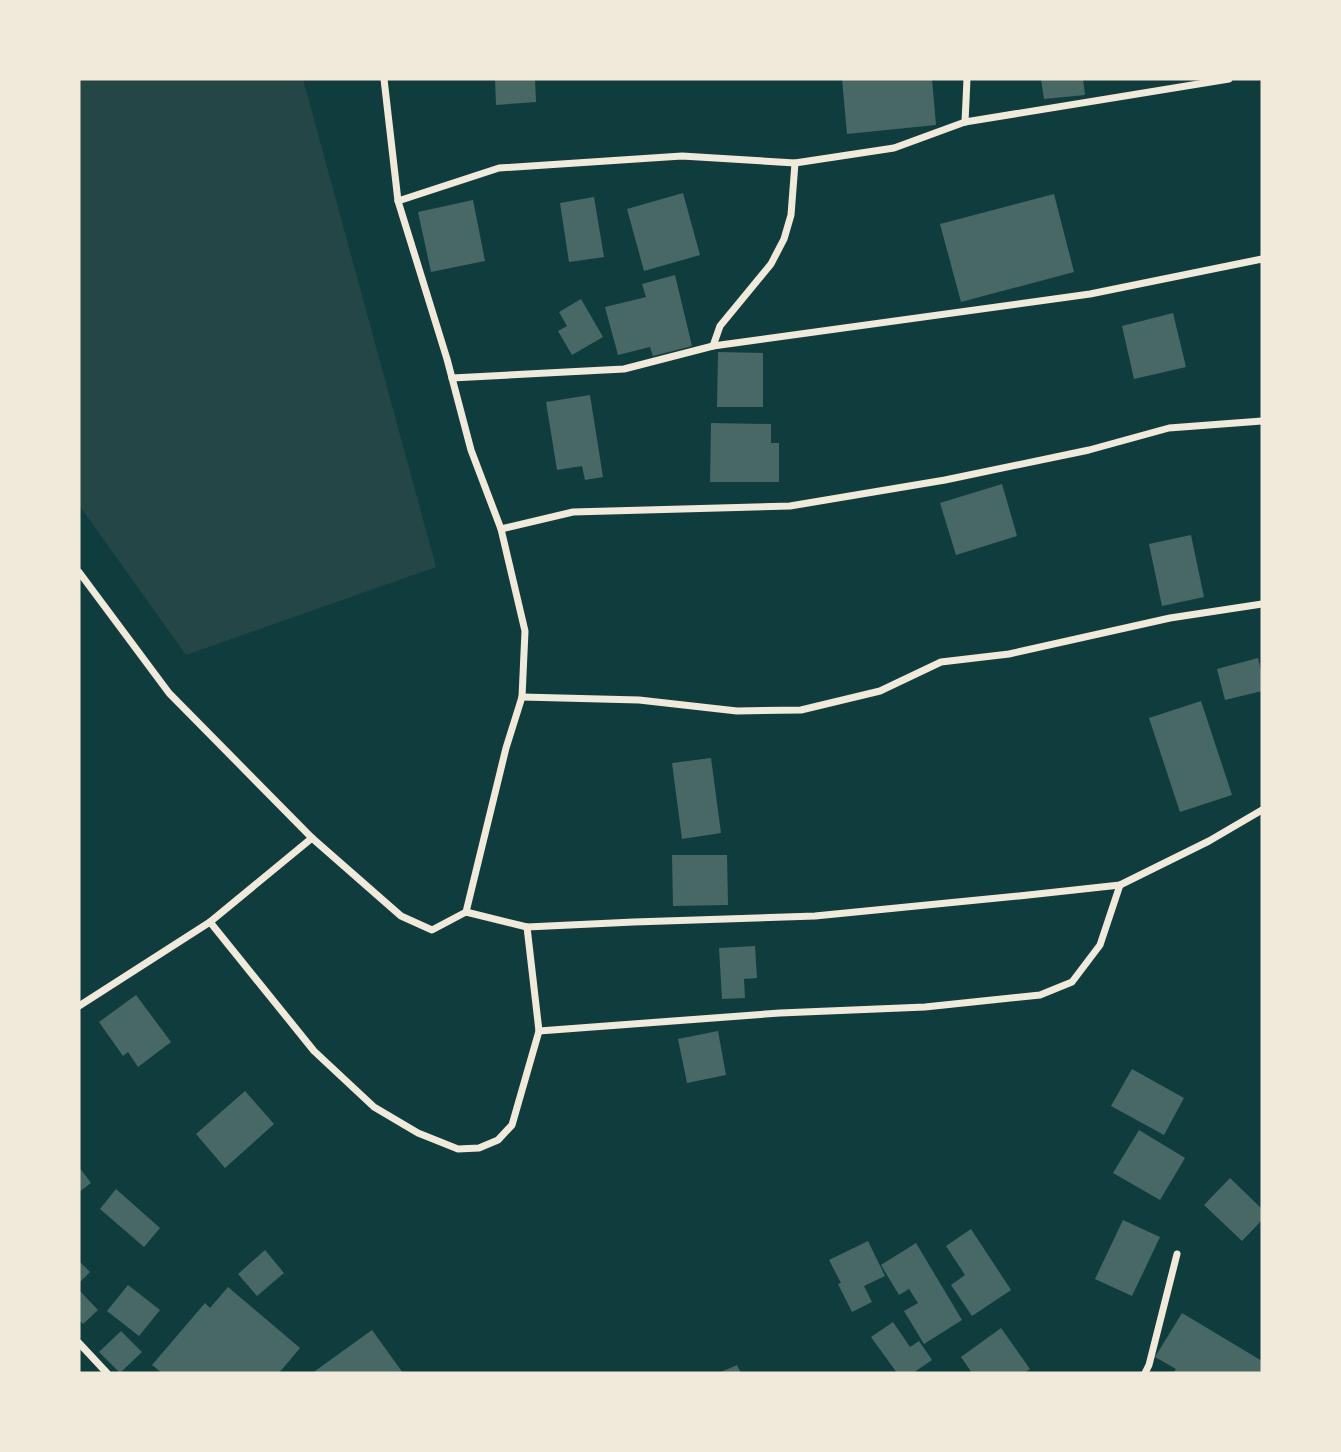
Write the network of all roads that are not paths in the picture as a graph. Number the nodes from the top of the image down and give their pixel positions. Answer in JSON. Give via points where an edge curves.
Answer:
{"nodes":[{"id":1,"x":384,"y":79,"type":"edge"},
{"id":2,"x":967,"y":79,"type":"edge"},
{"id":3,"x":1229,"y":79,"type":"edge"},
{"id":4,"x":965,"y":122,"type":"junction"},
{"id":5,"x":795,"y":163,"type":"junction"},
{"id":6,"x":398,"y":201,"type":"junction"},
{"id":7,"x":1262,"y":259,"type":"edge"},
{"id":8,"x":713,"y":346,"type":"junction"},
{"id":9,"x":452,"y":378,"type":"junction"},
{"id":10,"x":1262,"y":421,"type":"edge"},
{"id":11,"x":501,"y":528,"type":"junction"},
{"id":12,"x":79,"y":572,"type":"edge"},
{"id":13,"x":1262,"y":604,"type":"edge"},
{"id":14,"x":522,"y":696,"type":"junction"},
{"id":15,"x":1262,"y":810,"type":"edge"},
{"id":16,"x":312,"y":838,"type":"junction"},
{"id":17,"x":1120,"y":885,"type":"junction"},
{"id":18,"x":466,"y":912,"type":"junction"},
{"id":19,"x":210,"y":922,"type":"junction"},
{"id":20,"x":527,"y":927,"type":"junction"},
{"id":21,"x":79,"y":1006,"type":"edge"},
{"id":22,"x":539,"y":1031,"type":"junction"},
{"id":23,"x":1177,"y":1254,"type":"dead end"},
{"id":24,"x":79,"y":1343,"type":"edge"},
{"id":25,"x":107,"y":1373,"type":"edge"},
{"id":26,"x":1145,"y":1373,"type":"edge"}],
"edges":[{"from":1,"to":6,"type":"street"},
{"from":2,"to":4,"type":"street"},
{"from":3,"to":4,"type":"street"},
{"from":4,"to":5,"type":"street","via":[[894,148]]},
{"from":5,"to":6,"type":"street","via":[[682,156],[499,169]]},
{"from":5,"to":8,"type":"street","via":[[784,239],[771,264],[720,326]]},
{"from":6,"to":9,"type":"street"},
{"from":7,"to":8,"type":"street","via":[[1090,294]]},
{"from":8,"to":9,"type":"street","via":[[624,369]]},
{"from":9,"to":11,"type":"street","via":[[471,450]]},
{"from":10,"to":11,"type":"street","via":[[1169,428],[958,477],[790,506],[573,512]]},
{"from":11,"to":14,"type":"street","via":[[525,631]]},
{"from":12,"to":16,"type":"street","via":[[169,693]]},
{"from":13,"to":14,"type":"street","via":[[1170,618],[1009,654],[941,662],[880,691],[802,710]]},
{"from":14,"to":18,"type":"street"},
{"from":15,"to":17,"type":"street"},
{"from":16,"to":18,"type":"street","via":[[401,916],[432,930]]},
{"from":16,"to":19,"type":"street"},
{"from":17,"to":20,"type":"street","via":[[815,916]]},
{"from":17,"to":22,"type":"street","via":[[1100,945],[1072,982],[1040,995],[925,1007]]},
{"from":18,"to":20,"type":"street"},
{"from":19,"to":21,"type":"street"},
{"from":19,"to":22,"type":"street","via":[[314,1051],[373,1107],[458,1149],[479,1148],[499,1140],[512,1125]]},
{"from":20,"to":22,"type":"street"},
{"from":23,"to":26,"type":"street"},
{"from":24,"to":25,"type":"street"}]}
